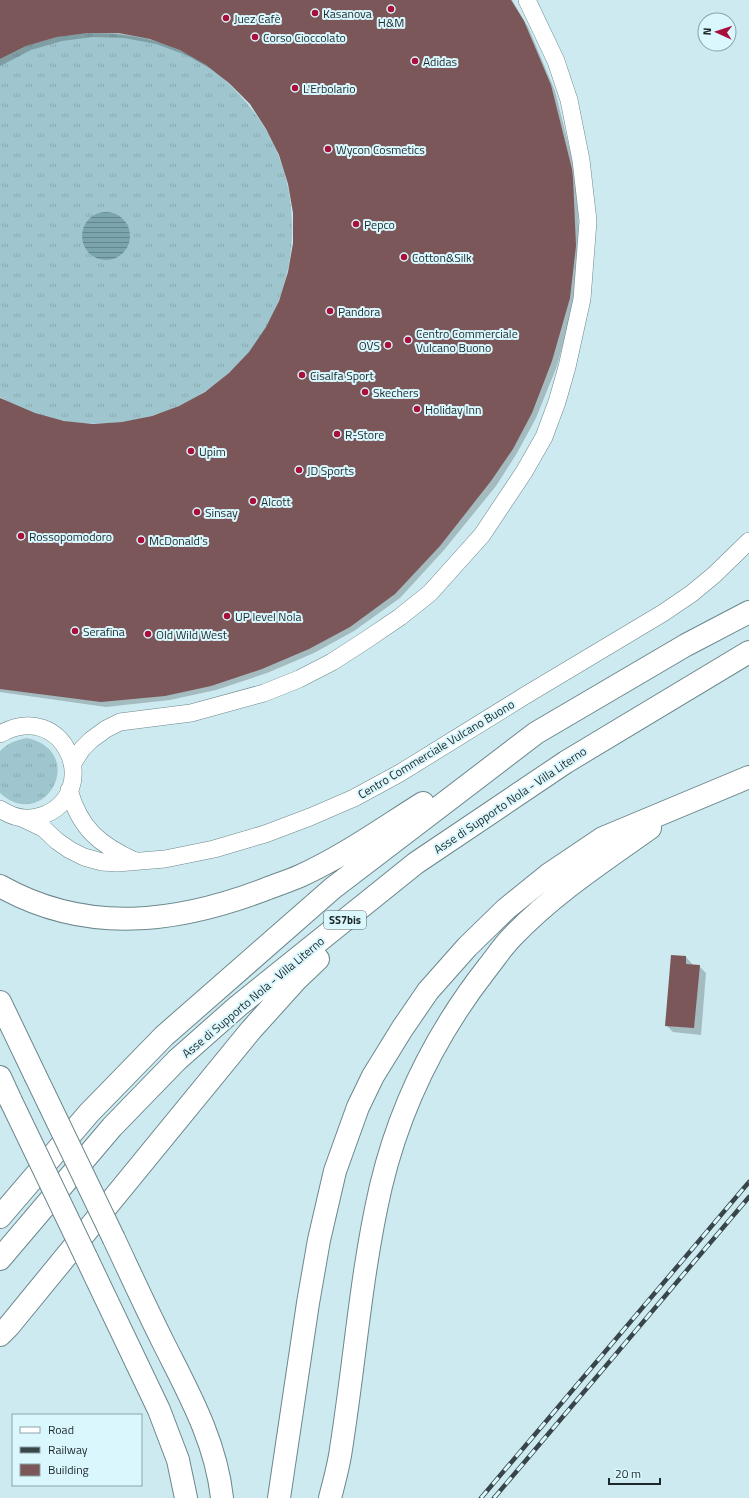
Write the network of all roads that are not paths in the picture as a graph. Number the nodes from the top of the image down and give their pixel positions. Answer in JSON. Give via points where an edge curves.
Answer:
{"nodes":[{"id":1,"x":527,"y":0,"type":"edge"},
{"id":2,"x":749,"y":541,"type":"edge"},
{"id":3,"x":749,"y":612,"type":"edge"},
{"id":4,"x":749,"y":652,"type":"edge"},
{"id":5,"x":4,"y":729,"type":"edge"},
{"id":6,"x":536,"y":733,"type":"junction"},
{"id":7,"x":73,"y":763,"type":"junction"},
{"id":8,"x":749,"y":777,"type":"edge"},
{"id":9,"x":69,"y":790,"type":"junction"},
{"id":10,"x":681,"y":805,"type":"junction"},
{"id":11,"x":0,"y":809,"type":"edge"},
{"id":12,"x":22,"y":818,"type":"junction"},
{"id":13,"x":139,"y":863,"type":"junction"},
{"id":14,"x":416,"y":863,"type":"junction"},
{"id":15,"x":0,"y":886,"type":"edge"},
{"id":16,"x":0,"y":1002,"type":"edge"},
{"id":17,"x":0,"y":1077,"type":"edge"},
{"id":18,"x":0,"y":1217,"type":"edge"},
{"id":19,"x":0,"y":1259,"type":"edge"},
{"id":20,"x":3,"y":1334,"type":"edge"},
{"id":21,"x":186,"y":1498,"type":"edge"},
{"id":22,"x":222,"y":1498,"type":"edge"},
{"id":23,"x":279,"y":1498,"type":"edge"},
{"id":24,"x":330,"y":1498,"type":"edge"}],
"edges":[{"from":1,"to":7,"type":"street","name":"Centro Commerciale Vulcano Buono","via":[[556,61],[569,100],[582,160],[588,221],[582,299],[567,367],[544,437],[524,472],[482,535],[430,593],[360,644],[299,679],[264,693],[191,713],[120,722],[91,740]]},
{"from":2,"to":13,"type":"street","name":"Centro Commerciale Vulcano Buono","via":[[708,580],[663,613],[442,749],[354,798],[265,834],[214,849]]},
{"from":3,"to":6,"type":"highway","number":"SS7bis","via":[[686,645]]},
{"from":4,"to":14,"type":"highway","name":"Asse di Supporto Nola - Villa Literno","number":"SS7bis","via":[[566,762]]},
{"from":5,"to":7,"type":"street","via":[[28,725],[43,728],[56,736],[67,748]]},
{"from":6,"to":15,"type":"highway","via":[[357,845],[300,876],[234,901],[187,913],[142,919],[94,918],[53,909]]},
{"from":6,"to":18,"type":"highway","number":"SS7bis","via":[[333,888],[164,1036],[89,1113]]},
{"from":7,"to":9,"type":"street","name":"Centro Commerciale Vulcano Buono","via":[[73,777]]},
{"from":8,"to":10,"type":"highway"},
{"from":9,"to":12,"type":"street","name":"Centro Commerciale Vulcano Buono","via":[[62,802],[51,812],[37,817]]},
{"from":9,"to":13,"type":"street","via":[[82,821],[96,838],[115,852]]},
{"from":10,"to":23,"type":"highway","via":[[604,838],[548,875],[506,909],[467,947],[428,991],[373,1076],[358,1107],[335,1171],[319,1240]]},
{"from":10,"to":24,"type":"highway","via":[[550,900],[511,937],[452,1016],[429,1056],[406,1107],[381,1185],[365,1269],[341,1450]]},
{"from":11,"to":12,"type":"street","name":"Centro Commerciale Vulcano Buono"},
{"from":12,"to":13,"type":"street","name":"Centro Commerciale Vulcano Buono","via":[[43,828],[63,845],[84,857],[102,862]]},
{"from":14,"to":19,"type":"highway","name":"Asse di Supporto Nola - Villa Literno","number":"SS7bis","via":[[238,1006],[178,1060],[112,1127]]},
{"from":14,"to":20,"type":"highway","via":[[297,979],[256,1025]]},
{"from":16,"to":22,"type":"highway","bridge":true,"via":[[210,1440]]},
{"from":17,"to":21,"type":"highway","bridge":true,"via":[[159,1410],[178,1460]]}]}
